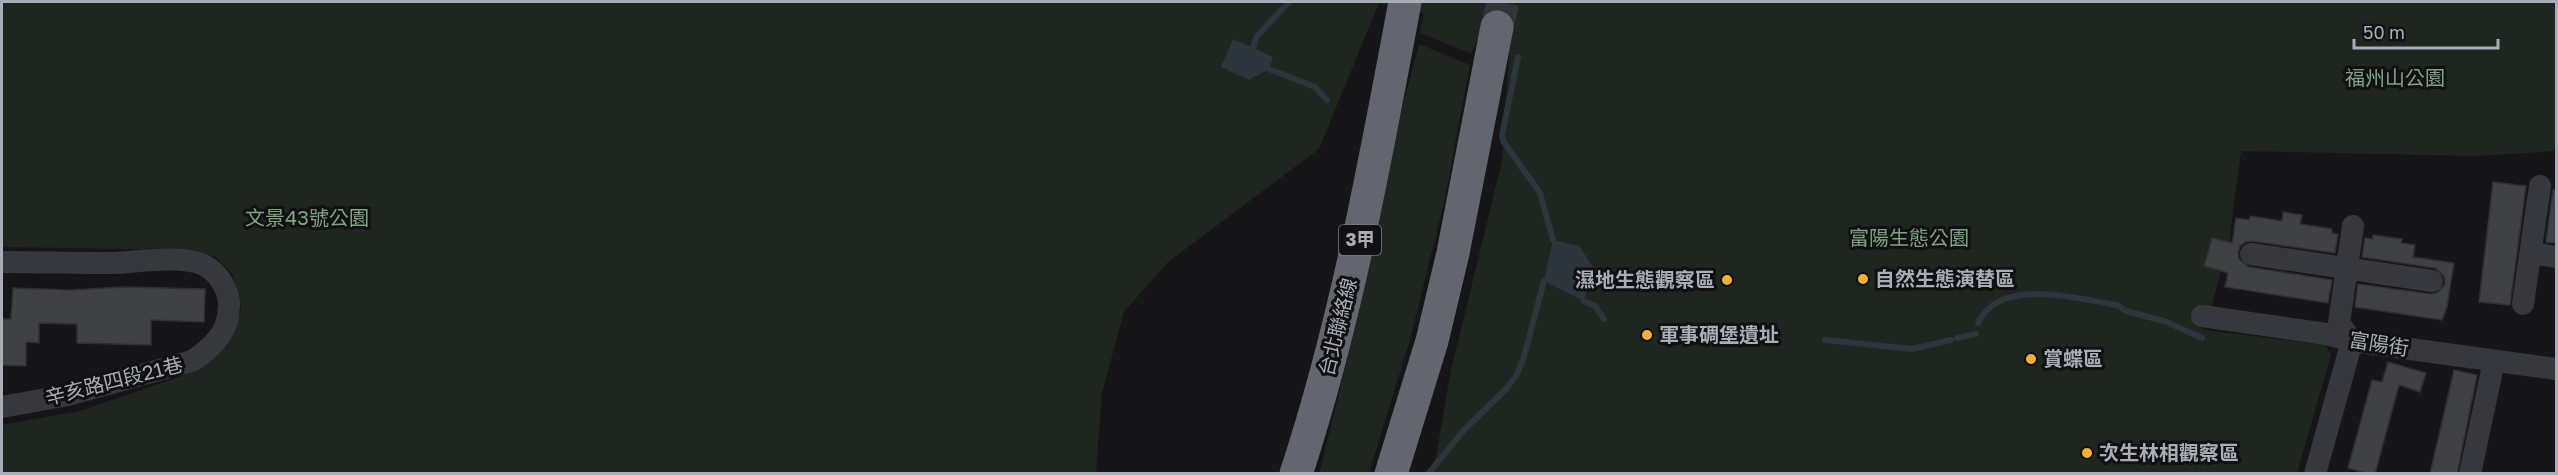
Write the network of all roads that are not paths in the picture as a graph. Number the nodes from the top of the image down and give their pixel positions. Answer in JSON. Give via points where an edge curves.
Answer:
{"nodes":[{"id":1,"x":1405,"y":2,"type":"edge"},
{"id":2,"x":1497,"y":27,"type":"tunnel mouth"},
{"id":3,"x":2540,"y":186,"type":"dead end"},
{"id":4,"x":2353,"y":226,"type":"dead end"},
{"id":5,"x":2531,"y":253,"type":"junction"},
{"id":6,"x":2251,"y":254,"type":"dead end"},
{"id":7,"x":2556,"y":257,"type":"edge"},
{"id":8,"x":2,"y":262,"type":"edge"},
{"id":9,"x":2347,"y":268,"type":"junction"},
{"id":10,"x":2432,"y":281,"type":"dead end"},
{"id":11,"x":2523,"y":304,"type":"dead end"},
{"id":12,"x":2202,"y":316,"type":"dead end"},
{"id":13,"x":2352,"y":341,"type":"junction"},
{"id":14,"x":2494,"y":361,"type":"junction"},
{"id":15,"x":2556,"y":369,"type":"edge"},
{"id":16,"x":2,"y":407,"type":"edge"},
{"id":17,"x":1296,"y":474,"type":"edge"},
{"id":18,"x":1390,"y":474,"type":"edge"},
{"id":19,"x":2315,"y":474,"type":"edge"},
{"id":20,"x":2470,"y":474,"type":"edge"}],
"edges":[{"from":1,"to":17,"type":"highway","name":"台北聯絡線","number":"3甲","via":[[1360,240],[1340,325]]},
{"from":2,"to":18,"type":"highway","via":[[1454,253],[1432,341]]},
{"from":3,"to":5,"type":"street"},
{"from":4,"to":9,"type":"street"},
{"from":5,"to":7,"type":"street"},
{"from":5,"to":11,"type":"street"},
{"from":6,"to":9,"type":"street"},
{"from":8,"to":16,"type":"street","name":"辛亥路四段21巷","via":[[185,260],[204,266],[218,277],[230,306],[218,340],[192,360],[76,393]]},
{"from":9,"to":10,"type":"street"},
{"from":9,"to":13,"type":"street","via":[[2339,323]]},
{"from":12,"to":13,"type":"street","name":"富陽街"},
{"from":13,"to":14,"type":"street","name":"富陽街"},
{"from":13,"to":19,"type":"street"},
{"from":14,"to":15,"type":"street","name":"富陽街"},
{"from":14,"to":20,"type":"street"}]}
